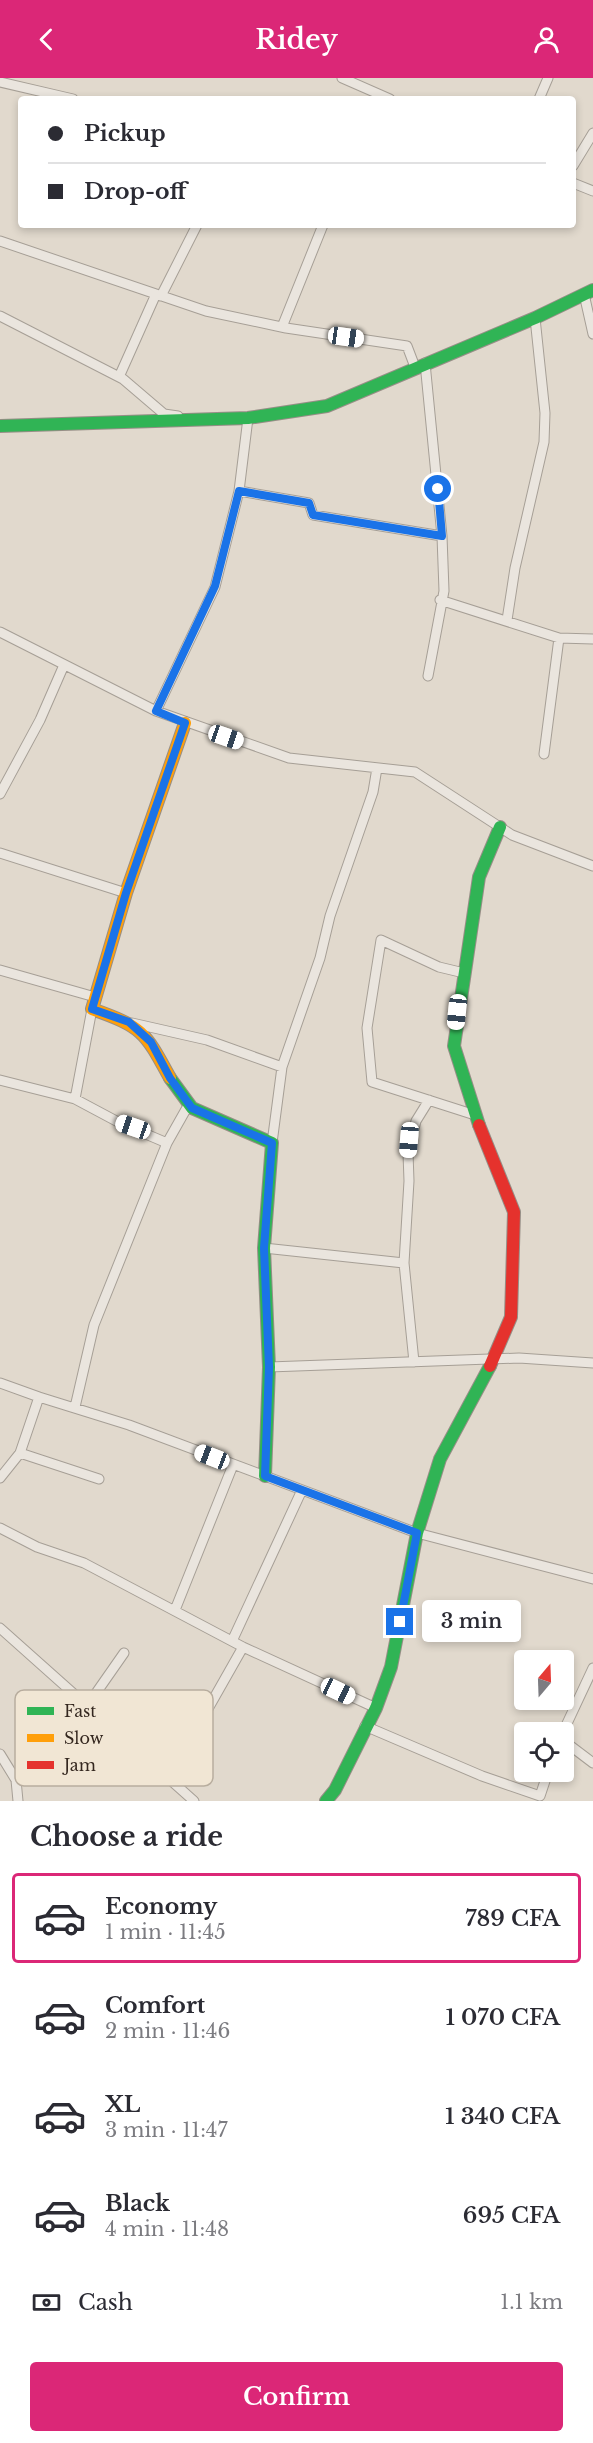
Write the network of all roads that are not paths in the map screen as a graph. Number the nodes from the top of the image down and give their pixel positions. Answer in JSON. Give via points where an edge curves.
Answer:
{"nodes":[{"id":1,"x":342,"y":78,"type":"edge"},
{"id":2,"x":548,"y":78,"type":"edge"},
{"id":3,"x":0,"y":82,"type":"edge"},
{"id":4,"x":60,"y":96,"type":"edge"},
{"id":5,"x":383,"y":96,"type":"edge"},
{"id":6,"x":540,"y":96,"type":"edge"},
{"id":7,"x":593,"y":133,"type":"edge"},
{"id":8,"x":576,"y":161,"type":"edge"},
{"id":9,"x":576,"y":184,"type":"edge"},
{"id":10,"x":593,"y":191,"type":"edge"},
{"id":11,"x":195,"y":228,"type":"edge"},
{"id":12,"x":322,"y":228,"type":"edge"},
{"id":13,"x":0,"y":241,"type":"edge"},
{"id":14,"x":588,"y":292,"type":"edge"},
{"id":15,"x":159,"y":295,"type":"junction"},
{"id":16,"x":0,"y":316,"type":"edge"},
{"id":17,"x":535,"y":318,"type":"junction"},
{"id":18,"x":282,"y":327,"type":"junction"},
{"id":19,"x":593,"y":333,"type":"edge"},
{"id":20,"x":420,"y":365,"type":"junction"},
{"id":21,"x":119,"y":377,"type":"junction"},
{"id":22,"x":248,"y":418,"type":"junction"},
{"id":23,"x":210,"y":420,"type":"junction"},
{"id":24,"x":0,"y":426,"type":"edge"},
{"id":25,"x":239,"y":491,"type":"junction"},
{"id":26,"x":442,"y":536,"type":"junction"},
{"id":27,"x":440,"y":600,"type":"junction"},
{"id":28,"x":507,"y":620,"type":"junction"},
{"id":29,"x":0,"y":633,"type":"edge"},
{"id":30,"x":559,"y":638,"type":"junction"},
{"id":31,"x":593,"y":639,"type":"edge"},
{"id":32,"x":64,"y":665,"type":"junction"},
{"id":33,"x":428,"y":676,"type":"dead end"},
{"id":34,"x":156,"y":711,"type":"junction"},
{"id":35,"x":185,"y":723,"type":"junction"},
{"id":36,"x":544,"y":754,"type":"dead end"},
{"id":37,"x":377,"y":768,"type":"junction"},
{"id":38,"x":0,"y":794,"type":"edge"},
{"id":39,"x":500,"y":827,"type":"junction"},
{"id":40,"x":0,"y":854,"type":"edge"},
{"id":41,"x":593,"y":866,"type":"edge"},
{"id":42,"x":126,"y":893,"type":"junction"},
{"id":43,"x":0,"y":970,"type":"edge"},
{"id":44,"x":464,"y":973,"type":"junction"},
{"id":45,"x":93,"y":1003,"type":"junction"},
{"id":46,"x":129,"y":1022,"type":"junction"},
{"id":47,"x":282,"y":1067,"type":"junction"},
{"id":48,"x":0,"y":1080,"type":"edge"},
{"id":49,"x":75,"y":1099,"type":"junction"},
{"id":50,"x":429,"y":1100,"type":"junction"},
{"id":51,"x":189,"y":1104,"type":"junction"},
{"id":52,"x":475,"y":1115,"type":"junction"},
{"id":53,"x":167,"y":1143,"type":"junction"},
{"id":54,"x":272,"y":1143,"type":"junction"},
{"id":55,"x":264,"y":1248,"type":"junction"},
{"id":56,"x":404,"y":1263,"type":"junction"},
{"id":57,"x":493,"y":1361,"type":"junction"},
{"id":58,"x":414,"y":1362,"type":"junction"},
{"id":59,"x":593,"y":1363,"type":"edge"},
{"id":60,"x":269,"y":1367,"type":"junction"},
{"id":61,"x":0,"y":1383,"type":"edge"},
{"id":62,"x":39,"y":1397,"type":"junction"},
{"id":63,"x":75,"y":1407,"type":"junction"},
{"id":64,"x":20,"y":1453,"type":"junction"},
{"id":65,"x":233,"y":1465,"type":"junction"},
{"id":66,"x":265,"y":1476,"type":"junction"},
{"id":67,"x":0,"y":1478,"type":"edge"},
{"id":68,"x":99,"y":1479,"type":"dead end"},
{"id":69,"x":302,"y":1490,"type":"junction"},
{"id":70,"x":0,"y":1528,"type":"edge"},
{"id":71,"x":417,"y":1533,"type":"junction"},
{"id":72,"x":593,"y":1579,"type":"edge"},
{"id":73,"x":174,"y":1610,"type":"junction"},
{"id":74,"x":0,"y":1628,"type":"edge"},
{"id":75,"x":233,"y":1639,"type":"junction"},
{"id":76,"x":243,"y":1647,"type":"junction"},
{"id":77,"x":124,"y":1653,"type":"dead end"},
{"id":78,"x":593,"y":1668,"type":"edge"},
{"id":79,"x":69,"y":1690,"type":"edge"},
{"id":80,"x":98,"y":1690,"type":"edge"},
{"id":81,"x":213,"y":1700,"type":"edge"},
{"id":82,"x":376,"y":1708,"type":"junction"},
{"id":83,"x":568,"y":1722,"type":"edge"},
{"id":84,"x":365,"y":1726,"type":"junction"},
{"id":85,"x":574,"y":1748,"type":"edge"},
{"id":86,"x":0,"y":1754,"type":"edge"},
{"id":87,"x":593,"y":1762,"type":"edge"},
{"id":88,"x":15,"y":1778,"type":"edge"},
{"id":89,"x":545,"y":1782,"type":"edge"},
{"id":90,"x":17,"y":1786,"type":"edge"},
{"id":91,"x":177,"y":1786,"type":"edge"},
{"id":92,"x":18,"y":1801,"type":"edge"},
{"id":93,"x":194,"y":1801,"type":"edge"},
{"id":94,"x":326,"y":1801,"type":"edge"}],
"edges":[{"from":1,"to":5,"type":"street"},
{"from":2,"to":6,"type":"street"},
{"from":3,"to":4,"type":"street"},
{"from":7,"to":8,"type":"street"},
{"from":9,"to":10,"type":"street"},
{"from":11,"to":15,"type":"street"},
{"from":12,"to":18,"type":"street"},
{"from":13,"to":15,"type":"street"},
{"from":14,"to":17,"type":"street"},
{"from":14,"to":19,"type":"street"},
{"from":15,"to":18,"type":"street","via":[[206,311]]},
{"from":15,"to":21,"type":"street"},
{"from":16,"to":21,"type":"street"},
{"from":17,"to":20,"type":"street"},
{"from":17,"to":28,"type":"street","via":[[545,413],[544,442]]},
{"from":18,"to":20,"type":"street","via":[[407,346]]},
{"from":20,"to":22,"type":"street","via":[[327,406]]},
{"from":20,"to":26,"type":"street"},
{"from":21,"to":23,"type":"street","via":[[164,414]]},
{"from":22,"to":23,"type":"street"},
{"from":22,"to":25,"type":"street"},
{"from":23,"to":24,"type":"street"},
{"from":25,"to":26,"type":"street","via":[[309,503],[313,515]]},
{"from":25,"to":34,"type":"street","via":[[215,586]]},
{"from":26,"to":27,"type":"street","via":[[444,591]]},
{"from":27,"to":28,"type":"street"},
{"from":27,"to":33,"type":"street"},
{"from":28,"to":30,"type":"street"},
{"from":29,"to":32,"type":"street"},
{"from":30,"to":31,"type":"street"},
{"from":30,"to":36,"type":"street"},
{"from":32,"to":34,"type":"street"},
{"from":32,"to":38,"type":"street"},
{"from":34,"to":35,"type":"street"},
{"from":35,"to":37,"type":"street","via":[[289,758]]},
{"from":35,"to":42,"type":"street"},
{"from":37,"to":39,"type":"street","via":[[415,772]]},
{"from":37,"to":47,"type":"street","via":[[374,792]]},
{"from":39,"to":41,"type":"street"},
{"from":39,"to":44,"type":"street","via":[[479,878]]},
{"from":40,"to":42,"type":"street"},
{"from":42,"to":45,"type":"street"},
{"from":43,"to":45,"type":"street"},
{"from":44,"to":50,"type":"street","via":[[439,967],[381,940],[367,1028],[372,1082]]},
{"from":44,"to":52,"type":"street","via":[[454,1046]]},
{"from":45,"to":46,"type":"street"},
{"from":45,"to":49,"type":"street"},
{"from":46,"to":47,"type":"street","via":[[207,1040]]},
{"from":46,"to":51,"type":"street","via":[[151,1042]]},
{"from":47,"to":54,"type":"street"},
{"from":48,"to":49,"type":"street"},
{"from":49,"to":53,"type":"street"},
{"from":50,"to":52,"type":"street"},
{"from":50,"to":56,"type":"street","via":[[409,1140]]},
{"from":51,"to":53,"type":"street"},
{"from":51,"to":54,"type":"street"},
{"from":52,"to":57,"type":"street","via":[[514,1212],[511,1317]]},
{"from":53,"to":63,"type":"street","via":[[94,1325]]},
{"from":54,"to":55,"type":"street"},
{"from":55,"to":56,"type":"street"},
{"from":55,"to":60,"type":"street"},
{"from":56,"to":58,"type":"street"},
{"from":57,"to":58,"type":"street"},
{"from":57,"to":59,"type":"street","via":[[519,1358]]},
{"from":57,"to":71,"type":"street","via":[[440,1458]]},
{"from":58,"to":60,"type":"street"},
{"from":60,"to":66,"type":"street"},
{"from":61,"to":62,"type":"street"},
{"from":62,"to":63,"type":"street"},
{"from":62,"to":64,"type":"street"},
{"from":63,"to":65,"type":"street"},
{"from":64,"to":67,"type":"street"},
{"from":64,"to":68,"type":"street"},
{"from":65,"to":66,"type":"street"},
{"from":65,"to":73,"type":"street"},
{"from":66,"to":69,"type":"street"},
{"from":69,"to":71,"type":"street"},
{"from":69,"to":75,"type":"street"},
{"from":70,"to":73,"type":"street","via":[[37,1547],[84,1563]]},
{"from":71,"to":72,"type":"street"},
{"from":71,"to":82,"type":"street","via":[[391,1667]]},
{"from":73,"to":75,"type":"street"},
{"from":74,"to":79,"type":"street"},
{"from":75,"to":76,"type":"street"},
{"from":76,"to":81,"type":"street"},
{"from":76,"to":82,"type":"street"},
{"from":77,"to":80,"type":"street"},
{"from":78,"to":83,"type":"street"},
{"from":82,"to":84,"type":"street"},
{"from":84,"to":89,"type":"street","via":[[540,1796]]},
{"from":84,"to":94,"type":"street"},
{"from":85,"to":87,"type":"street"},
{"from":86,"to":88,"type":"street"},
{"from":90,"to":92,"type":"street"},
{"from":91,"to":93,"type":"street"}]}
